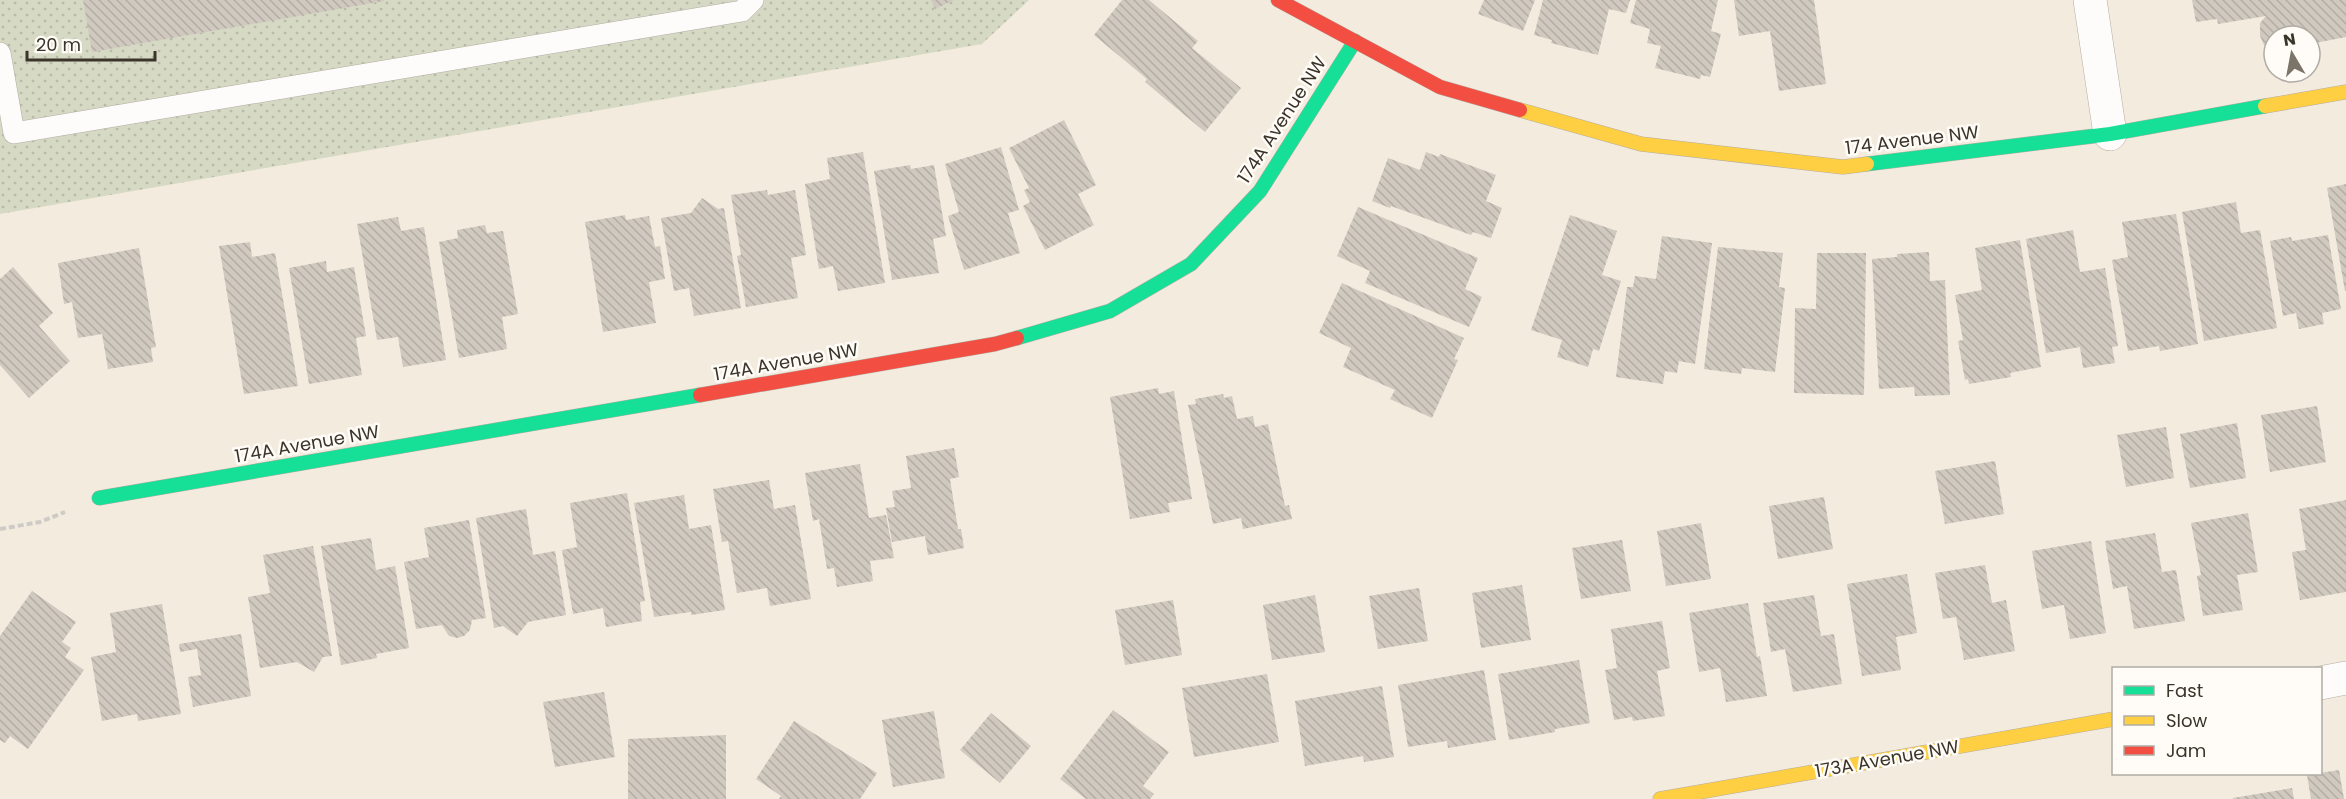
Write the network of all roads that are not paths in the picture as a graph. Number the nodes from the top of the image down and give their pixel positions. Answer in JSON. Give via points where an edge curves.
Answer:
{"nodes":[{"id":1,"x":753,"y":0,"type":"edge"},
{"id":2,"x":1278,"y":0,"type":"edge"},
{"id":3,"x":2090,"y":0,"type":"edge"},
{"id":4,"x":1355,"y":41,"type":"junction"},
{"id":5,"x":0,"y":53,"type":"edge"},
{"id":6,"x":2346,"y":92,"type":"edge"},
{"id":7,"x":2110,"y":134,"type":"junction"},
{"id":8,"x":99,"y":498,"type":"road end"},
{"id":9,"x":2346,"y":678,"type":"edge"},
{"id":10,"x":2322,"y":682,"type":"edge"},
{"id":11,"x":2112,"y":719,"type":"edge"},
{"id":12,"x":1660,"y":799,"type":"edge"}],
"edges":[{"from":1,"to":5,"type":"lane","via":[[742,11],[14,133]]},
{"from":2,"to":4,"type":"street","name":"174 Avenue NW"},
{"from":3,"to":7,"type":"street"},
{"from":4,"to":7,"type":"street","name":"174 Avenue NW","via":[[1440,87],[1641,144],[1843,167]]},
{"from":4,"to":8,"type":"street","name":"174A Avenue NW","via":[[1260,191],[1191,264],[1110,311],[995,345]]},
{"from":6,"to":7,"type":"street","name":"174 Avenue NW"},
{"from":9,"to":10,"type":"street"},
{"from":11,"to":12,"type":"street","name":"173A Avenue NW"}]}
